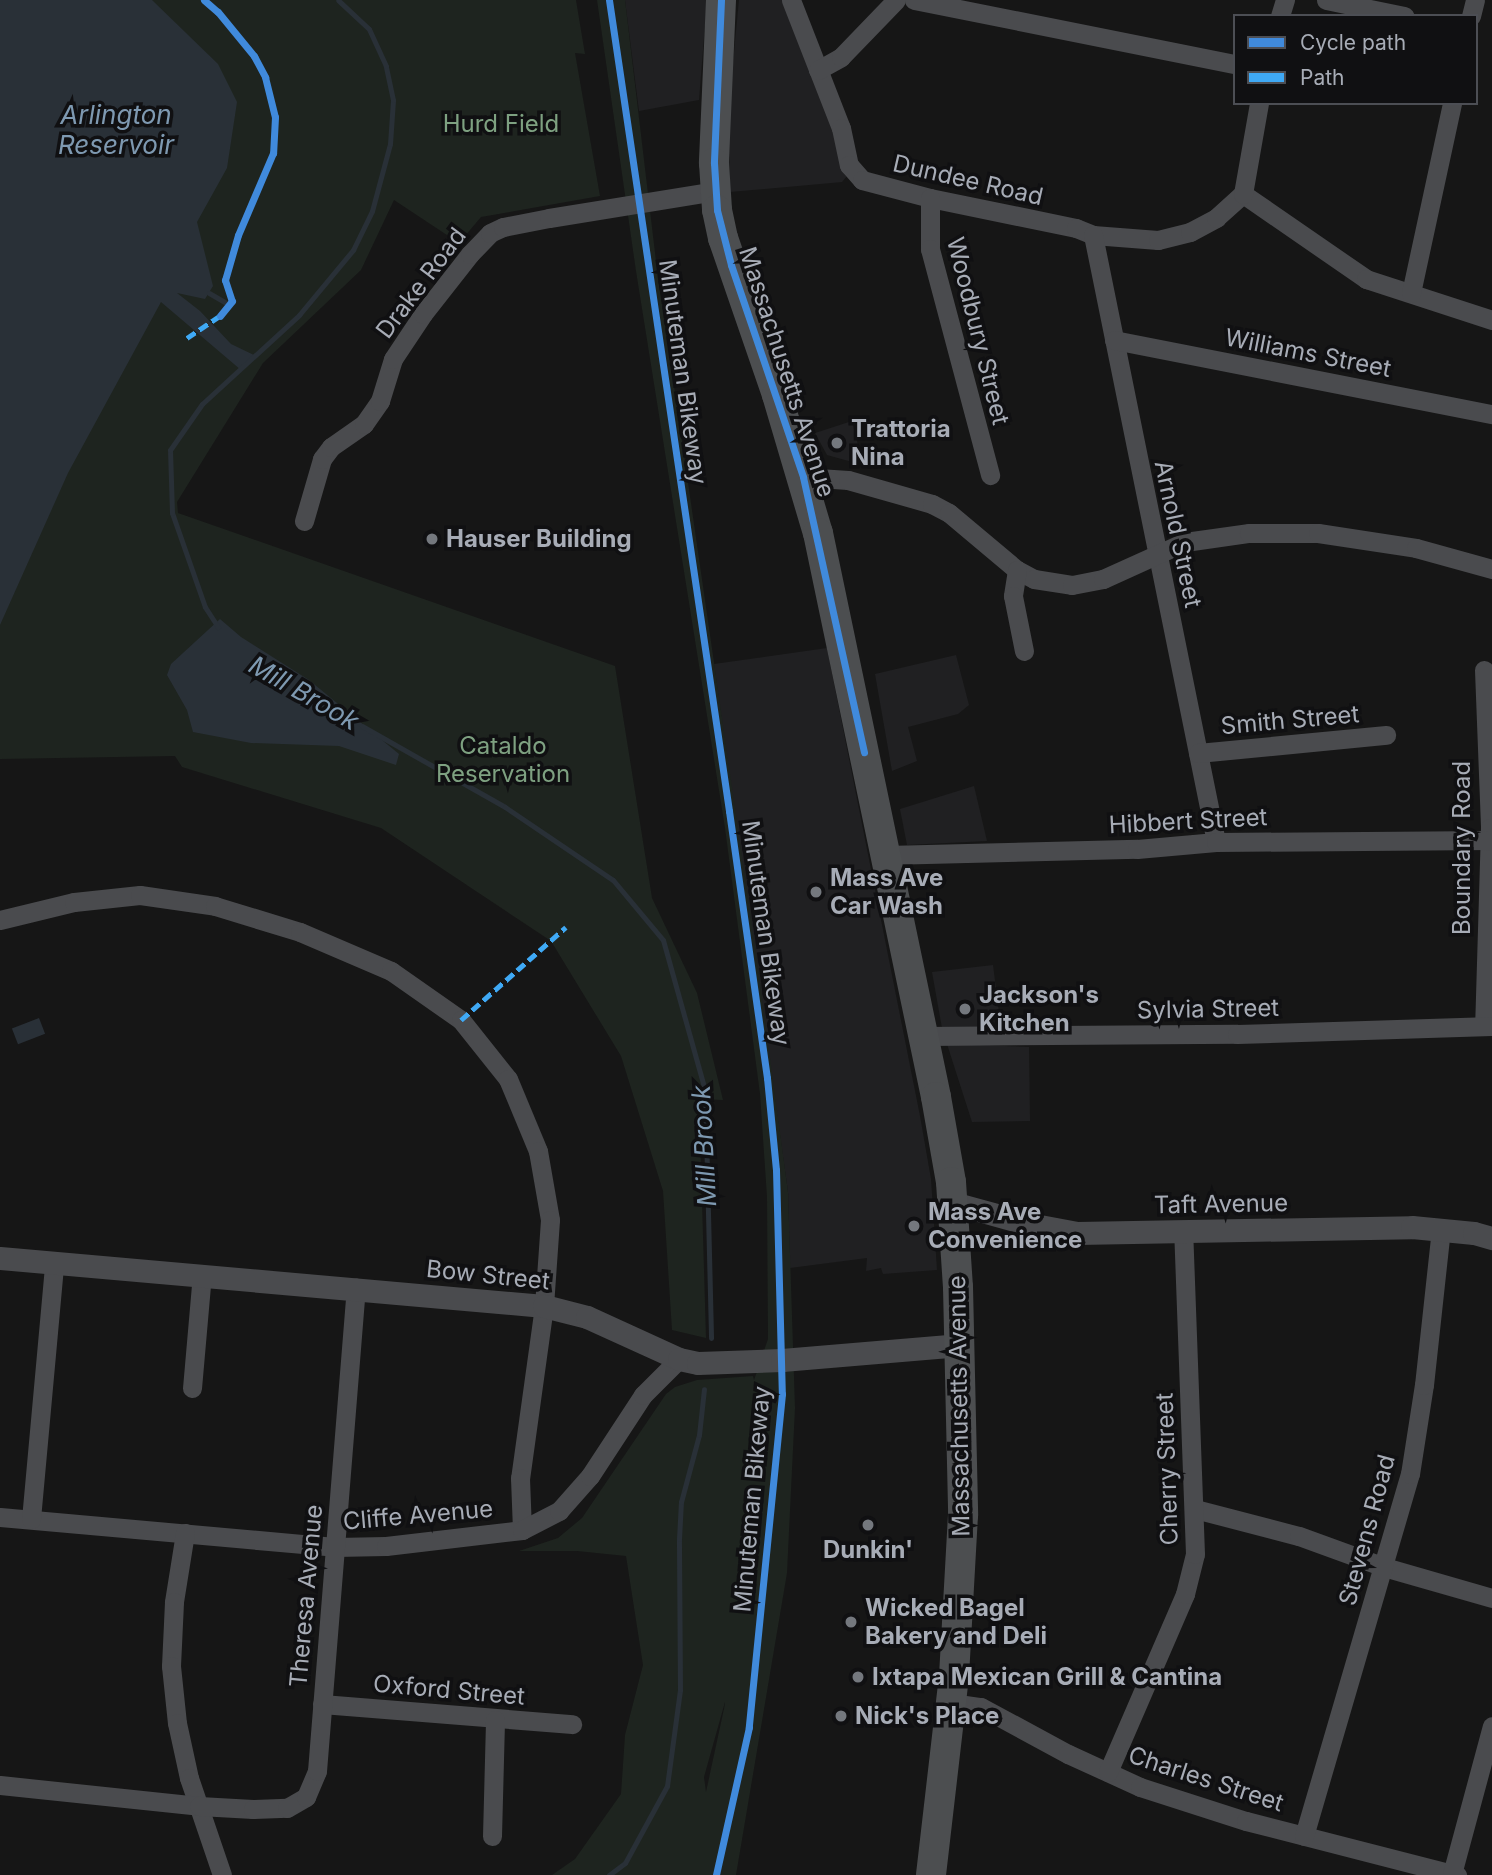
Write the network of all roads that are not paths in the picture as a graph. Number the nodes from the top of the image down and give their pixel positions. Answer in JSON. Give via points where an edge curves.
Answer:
{"nodes":[{"id":1,"x":721,"y":0,"type":"edge"},
{"id":2,"x":791,"y":0,"type":"edge"},
{"id":3,"x":896,"y":0,"type":"edge"},
{"id":4,"x":914,"y":0,"type":"edge"},
{"id":5,"x":1326,"y":0,"type":"edge"},
{"id":6,"x":1394,"y":14,"type":"edge"},
{"id":7,"x":1233,"y":64,"type":"edge"},
{"id":8,"x":818,"y":70,"type":"junction"},
{"id":9,"x":1259,"y":105,"type":"edge"},
{"id":10,"x":1452,"y":105,"type":"edge"},
{"id":11,"x":715,"y":191,"type":"junction"},
{"id":12,"x":1243,"y":194,"type":"junction"},
{"id":13,"x":930,"y":198,"type":"junction"},
{"id":14,"x":1093,"y":235,"type":"junction"},
{"id":15,"x":1411,"y":293,"type":"junction"},
{"id":16,"x":1492,"y":320,"type":"edge"},
{"id":17,"x":1114,"y":340,"type":"junction"},
{"id":18,"x":1492,"y":414,"type":"edge"},
{"id":19,"x":990,"y":475,"type":"dead end"},
{"id":20,"x":803,"y":477,"type":"junction"},
{"id":21,"x":304,"y":521,"type":"dead end"},
{"id":22,"x":1158,"y":555,"type":"junction"},
{"id":23,"x":1492,"y":569,"type":"edge"},
{"id":24,"x":1017,"y":570,"type":"junction"},
{"id":25,"x":1024,"y":651,"type":"dead end"},
{"id":26,"x":1484,"y":670,"type":"dead end"},
{"id":27,"x":1386,"y":736,"type":"dead end"},
{"id":28,"x":1198,"y":753,"type":"junction"},
{"id":29,"x":1491,"y":840,"type":"edge"},
{"id":30,"x":1216,"y":842,"type":"junction"},
{"id":31,"x":886,"y":855,"type":"junction"},
{"id":32,"x":0,"y":920,"type":"edge"},
{"id":33,"x":1488,"y":1026,"type":"edge"},
{"id":34,"x":924,"y":1036,"type":"junction"},
{"id":35,"x":953,"y":1203,"type":"junction"},
{"id":36,"x":1441,"y":1229,"type":"junction"},
{"id":37,"x":1183,"y":1230,"type":"junction"},
{"id":38,"x":1492,"y":1238,"type":"edge"},
{"id":39,"x":0,"y":1258,"type":"edge"},
{"id":40,"x":54,"y":1264,"type":"junction"},
{"id":41,"x":202,"y":1274,"type":"junction"},
{"id":42,"x":356,"y":1288,"type":"junction"},
{"id":43,"x":544,"y":1307,"type":"junction"},
{"id":44,"x":960,"y":1345,"type":"junction"},
{"id":45,"x":679,"y":1359,"type":"junction"},
{"id":46,"x":192,"y":1388,"type":"dead end"},
{"id":47,"x":1195,"y":1508,"type":"junction"},
{"id":48,"x":0,"y":1517,"type":"edge"},
{"id":49,"x":31,"y":1519,"type":"junction"},
{"id":50,"x":522,"y":1530,"type":"junction"},
{"id":51,"x":185,"y":1533,"type":"junction"},
{"id":52,"x":335,"y":1547,"type":"junction"},
{"id":53,"x":1384,"y":1567,"type":"junction"},
{"id":54,"x":1492,"y":1598,"type":"edge"},
{"id":55,"x":951,"y":1703,"type":"junction"},
{"id":56,"x":322,"y":1704,"type":"junction"},
{"id":57,"x":495,"y":1720,"type":"junction"},
{"id":58,"x":572,"y":1724,"type":"dead end"},
{"id":59,"x":1492,"y":1726,"type":"edge"},
{"id":60,"x":1108,"y":1772,"type":"junction"},
{"id":61,"x":0,"y":1785,"type":"edge"},
{"id":62,"x":199,"y":1807,"type":"junction"},
{"id":63,"x":492,"y":1836,"type":"dead end"},
{"id":64,"x":1304,"y":1836,"type":"junction"},
{"id":65,"x":1455,"y":1874,"type":"edge"},
{"id":66,"x":222,"y":1875,"type":"edge"},
{"id":67,"x":931,"y":1875,"type":"edge"}],
"edges":[{"from":1,"to":11,"type":"main road","name":"Massachusetts Avenue"},
{"from":2,"to":8,"type":"street","name":"Dundee Road"},
{"from":3,"to":8,"type":"street","via":[[841,57]]},
{"from":4,"to":7,"type":"street"},
{"from":5,"to":6,"type":"street"},
{"from":8,"to":13,"type":"street","name":"Dundee Road","via":[[852,172],[862,180]]},
{"from":9,"to":12,"type":"street"},
{"from":10,"to":15,"type":"street"},
{"from":11,"to":20,"type":"main road","name":"Massachusetts Avenue","via":[[723,238]]},
{"from":11,"to":21,"type":"street","name":"Drake Road","via":[[503,227],[481,241],[393,359],[380,401],[364,424],[322,459]]},
{"from":12,"to":14,"type":"street","name":"Dundee Road","via":[[1216,218],[1190,232],[1158,240]]},
{"from":12,"to":15,"type":"street","via":[[1366,279]]},
{"from":13,"to":14,"type":"street","name":"Dundee Road"},
{"from":13,"to":19,"type":"street","name":"Woodbury Street","via":[[930,249]]},
{"from":14,"to":17,"type":"street","name":"Arnold Street"},
{"from":15,"to":16,"type":"street"},
{"from":17,"to":18,"type":"street","name":"Williams Street"},
{"from":17,"to":22,"type":"street","name":"Arnold Street"},
{"from":20,"to":24,"type":"street","via":[[858,482],[932,504],[950,513]]},
{"from":20,"to":31,"type":"main road","name":"Massachusetts Avenue"},
{"from":22,"to":23,"type":"street","via":[[1185,542],[1249,533],[1318,533],[1416,548]]},
{"from":22,"to":24,"type":"street","via":[[1087,584],[1034,579]]},
{"from":22,"to":28,"type":"street","name":"Arnold Street"},
{"from":24,"to":25,"type":"street","via":[[1013,596]]},
{"from":26,"to":29,"type":"street","name":"Boundary Road"},
{"from":27,"to":28,"type":"street","name":"Smith Street"},
{"from":28,"to":30,"type":"street","name":"Arnold Street"},
{"from":29,"to":30,"type":"street","name":"Hibbert Street"},
{"from":29,"to":33,"type":"street","name":"Boundary Road"},
{"from":30,"to":31,"type":"street","name":"Hibbert Street","via":[[1137,849]]},
{"from":31,"to":34,"type":"main road","name":"Massachusetts Avenue"},
{"from":32,"to":43,"type":"street","via":[[74,902],[140,895],[215,906],[300,932],[391,971],[458,1017],[508,1079],[538,1151],[550,1220]]},
{"from":33,"to":34,"type":"street","name":"Sylvia Street","via":[[1237,1034]]},
{"from":34,"to":35,"type":"main road","name":"Massachusetts Avenue"},
{"from":35,"to":37,"type":"street","name":"Taft Avenue","via":[[1077,1233]]},
{"from":35,"to":44,"type":"main road","name":"Massachusetts Avenue"},
{"from":36,"to":37,"type":"street","name":"Taft Avenue"},
{"from":36,"to":38,"type":"street","name":"Taft Avenue"},
{"from":36,"to":53,"type":"street","name":"Stevens Road","via":[[1410,1474]]},
{"from":37,"to":47,"type":"street","name":"Cherry Street"},
{"from":39,"to":40,"type":"street","name":"Bow Street"},
{"from":40,"to":41,"type":"street","name":"Bow Street"},
{"from":40,"to":49,"type":"street"},
{"from":41,"to":42,"type":"street","name":"Bow Street"},
{"from":41,"to":46,"type":"street"},
{"from":42,"to":43,"type":"street","name":"Bow Street"},
{"from":42,"to":52,"type":"street","name":"Theresa Avenue"},
{"from":43,"to":45,"type":"street","name":"Bow Street","via":[[587,1318]]},
{"from":43,"to":50,"type":"street","via":[[520,1478]]},
{"from":44,"to":45,"type":"street","name":"Bow Street","via":[[741,1363]]},
{"from":44,"to":55,"type":"main road","name":"Massachusetts Avenue","via":[[963,1515]]},
{"from":45,"to":50,"type":"street","name":"Cliffe Avenue","via":[[643,1395],[590,1476],[559,1511]]},
{"from":47,"to":53,"type":"street","via":[[1299,1536]]},
{"from":47,"to":60,"type":"street","name":"Cherry Street","via":[[1195,1554],[1185,1594]]},
{"from":48,"to":49,"type":"street","name":"Cliffe Avenue"},
{"from":49,"to":51,"type":"street","name":"Cliffe Avenue"},
{"from":50,"to":52,"type":"street","name":"Cliffe Avenue","via":[[386,1546]]},
{"from":51,"to":52,"type":"street","name":"Cliffe Avenue"},
{"from":51,"to":62,"type":"street","via":[[174,1602],[172,1666],[177,1723]]},
{"from":52,"to":56,"type":"street","name":"Theresa Avenue"},
{"from":53,"to":54,"type":"street"},
{"from":53,"to":64,"type":"street","name":"Stevens Road"},
{"from":55,"to":60,"type":"street","name":"Charles Street","via":[[981,1707]]},
{"from":55,"to":67,"type":"main road","name":"Massachusetts Avenue"},
{"from":56,"to":57,"type":"street","name":"Oxford Street"},
{"from":56,"to":62,"type":"street","name":"Theresa Avenue","via":[[317,1772],[306,1797],[270,1810]]},
{"from":57,"to":58,"type":"street","name":"Oxford Street"},
{"from":57,"to":63,"type":"street"},
{"from":59,"to":65,"type":"street"},
{"from":60,"to":64,"type":"street","name":"Charles Street","via":[[1140,1787]]},
{"from":61,"to":62,"type":"street","name":"Theresa Avenue"},
{"from":62,"to":66,"type":"street"},
{"from":64,"to":65,"type":"street","name":"Charles Street"}]}
